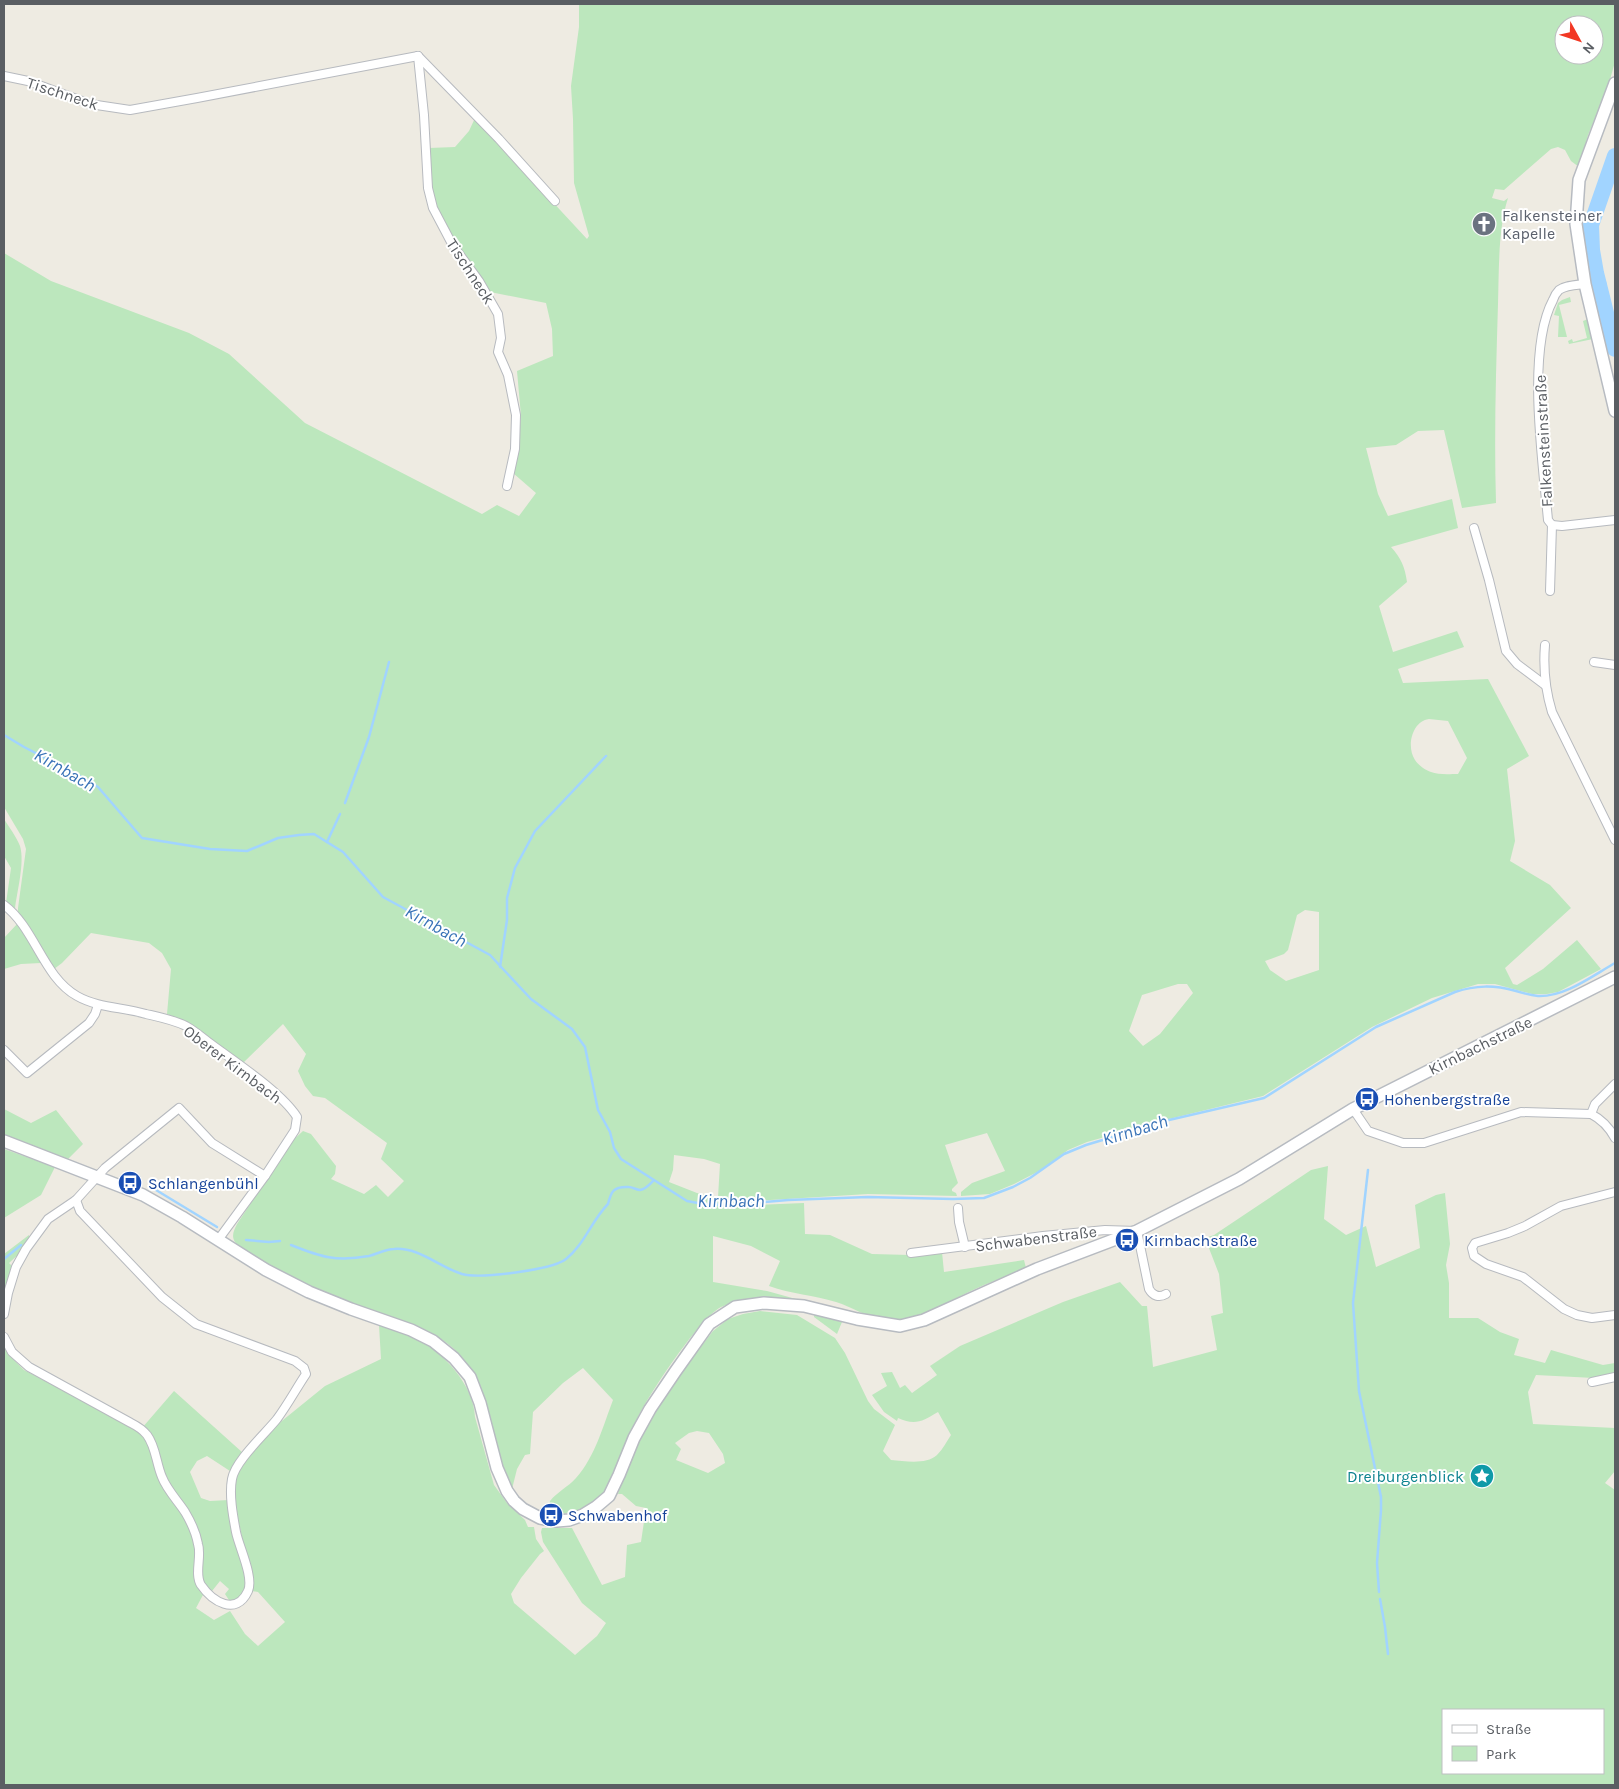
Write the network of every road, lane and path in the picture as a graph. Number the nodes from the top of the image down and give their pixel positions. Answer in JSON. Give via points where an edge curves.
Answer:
{"nodes":[{"id":1,"x":418,"y":56,"type":"junction"},
{"id":2,"x":4,"y":76,"type":"edge"},
{"id":3,"x":1615,"y":83,"type":"edge"},
{"id":4,"x":556,"y":201,"type":"dead end"},
{"id":5,"x":1584,"y":284,"type":"junction"},
{"id":6,"x":1615,"y":411,"type":"edge"},
{"id":7,"x":506,"y":486,"type":"dead end"},
{"id":8,"x":1615,"y":520,"type":"edge"},
{"id":9,"x":1552,"y":525,"type":"junction"},
{"id":10,"x":1474,"y":528,"type":"dead end"},
{"id":11,"x":1550,"y":591,"type":"dead end"},
{"id":12,"x":1545,"y":645,"type":"dead end"},
{"id":13,"x":1594,"y":662,"type":"dead end"},
{"id":14,"x":1615,"y":665,"type":"edge"},
{"id":15,"x":1545,"y":685,"type":"junction"},
{"id":16,"x":1615,"y":840,"type":"edge"},
{"id":17,"x":4,"y":905,"type":"edge"},
{"id":18,"x":1615,"y":977,"type":"edge"},
{"id":19,"x":98,"y":1005,"type":"junction"},
{"id":20,"x":4,"y":1050,"type":"edge"},
{"id":21,"x":1615,"y":1084,"type":"edge"},
{"id":22,"x":1353,"y":1109,"type":"junction"},
{"id":23,"x":1590,"y":1114,"type":"junction"},
{"id":24,"x":1615,"y":1138,"type":"edge"},
{"id":25,"x":4,"y":1142,"type":"edge"},
{"id":26,"x":265,"y":1176,"type":"junction"},
{"id":27,"x":98,"y":1178,"type":"junction"},
{"id":28,"x":1615,"y":1192,"type":"edge"},
{"id":29,"x":76,"y":1200,"type":"junction"},
{"id":30,"x":958,"y":1208,"type":"dead end"},
{"id":31,"x":1137,"y":1231,"type":"junction"},
{"id":32,"x":218,"y":1240,"type":"junction"},
{"id":33,"x":965,"y":1247,"type":"junction"},
{"id":34,"x":910,"y":1253,"type":"dead end"},
{"id":35,"x":1166,"y":1294,"type":"dead end"},
{"id":36,"x":4,"y":1314,"type":"edge"},
{"id":37,"x":1615,"y":1315,"type":"edge"},
{"id":38,"x":4,"y":1337,"type":"edge"},
{"id":39,"x":1615,"y":1377,"type":"edge"},
{"id":40,"x":1592,"y":1382,"type":"dead end"}],
"edges":[{"from":1,"to":2,"type":"street","name":"Tischneck","via":[[130,110],[90,104],[28,81]]},
{"from":1,"to":4,"type":"street"},
{"from":1,"to":7,"type":"street","name":"Tischneck","via":[[428,188],[433,208],[452,244],[498,314],[501,338],[498,352],[508,375],[516,415],[515,449]]},
{"from":3,"to":5,"type":"main road","via":[[1579,180],[1576,224]]},
{"from":5,"to":6,"type":"main road"},
{"from":5,"to":9,"type":"street","name":"Falkensteinstraße","via":[[1558,291],[1549,307],[1539,358],[1539,413],[1548,520]]},
{"from":8,"to":9,"type":"street"},
{"from":9,"to":11,"type":"street","name":"Falkensteinstraße"},
{"from":10,"to":15,"type":"street","via":[[1506,651],[1517,664]]},
{"from":12,"to":15,"type":"street"},
{"from":13,"to":14,"type":"street"},
{"from":15,"to":16,"type":"street","via":[[1559,728]]},
{"from":17,"to":19,"type":"street","name":"Oberer Kirnbach","via":[[15,914],[64,986],[76,996]]},
{"from":18,"to":22,"type":"main road","name":"Kirnbachstraße"},
{"from":19,"to":20,"type":"street","via":[[89,1024],[27,1074]]},
{"from":19,"to":26,"type":"street","name":"Oberer Kirnbach","via":[[145,1013],[186,1026],[291,1108],[297,1117],[295,1130]]},
{"from":21,"to":23,"type":"street","via":[[1595,1104]]},
{"from":22,"to":23,"type":"street","via":[[1368,1130],[1403,1143],[1424,1144],[1521,1112]]},
{"from":22,"to":31,"type":"main road","name":"Kirnbachstraße","via":[[1239,1179]]},
{"from":23,"to":24,"type":"street"},
{"from":25,"to":27,"type":"main road","name":"Kirnbachstraße"},
{"from":26,"to":27,"type":"street","via":[[212,1143],[179,1108],[105,1168]]},
{"from":26,"to":32,"type":"street","name":"Oberer Kirnbach"},
{"from":27,"to":29,"type":"street"},
{"from":27,"to":32,"type":"main road","name":"Kirnbachstraße","via":[[143,1195]]},
{"from":28,"to":37,"type":"street","via":[[1561,1206],[1525,1226],[1475,1243],[1472,1248],[1474,1256],[1486,1264],[1522,1277],[1564,1309],[1592,1318]]},
{"from":29,"to":36,"type":"street","via":[[48,1219],[26,1249],[16,1267]]},
{"from":29,"to":38,"type":"street","via":[[80,1212],[162,1297],[196,1324],[295,1361],[304,1368],[306,1374],[291,1399],[232,1477],[236,1532],[248,1572],[249,1588],[244,1599],[228,1606],[200,1583],[196,1536],[185,1512],[162,1478],[153,1445],[146,1434],[132,1423],[29,1367],[12,1352]]},
{"from":30,"to":33,"type":"street","name":"Schwabenstraße"},
{"from":31,"to":32,"type":"main road","name":"Kirnbachstraße","via":[[1037,1269],[939,1314],[900,1326],[804,1306],[764,1302],[735,1307],[709,1324],[675,1372],[634,1438],[609,1496],[583,1515],[557,1521],[540,1518],[523,1509],[507,1492],[496,1468],[470,1377],[454,1358],[433,1341],[309,1292]]},
{"from":31,"to":33,"type":"street","name":"Schwabenstraße","via":[[1105,1230]]},
{"from":31,"to":35,"type":"street","via":[[1149,1289],[1156,1296]]},
{"from":33,"to":34,"type":"street","name":"Schwabenstraße"},
{"from":39,"to":40,"type":"street"}]}
